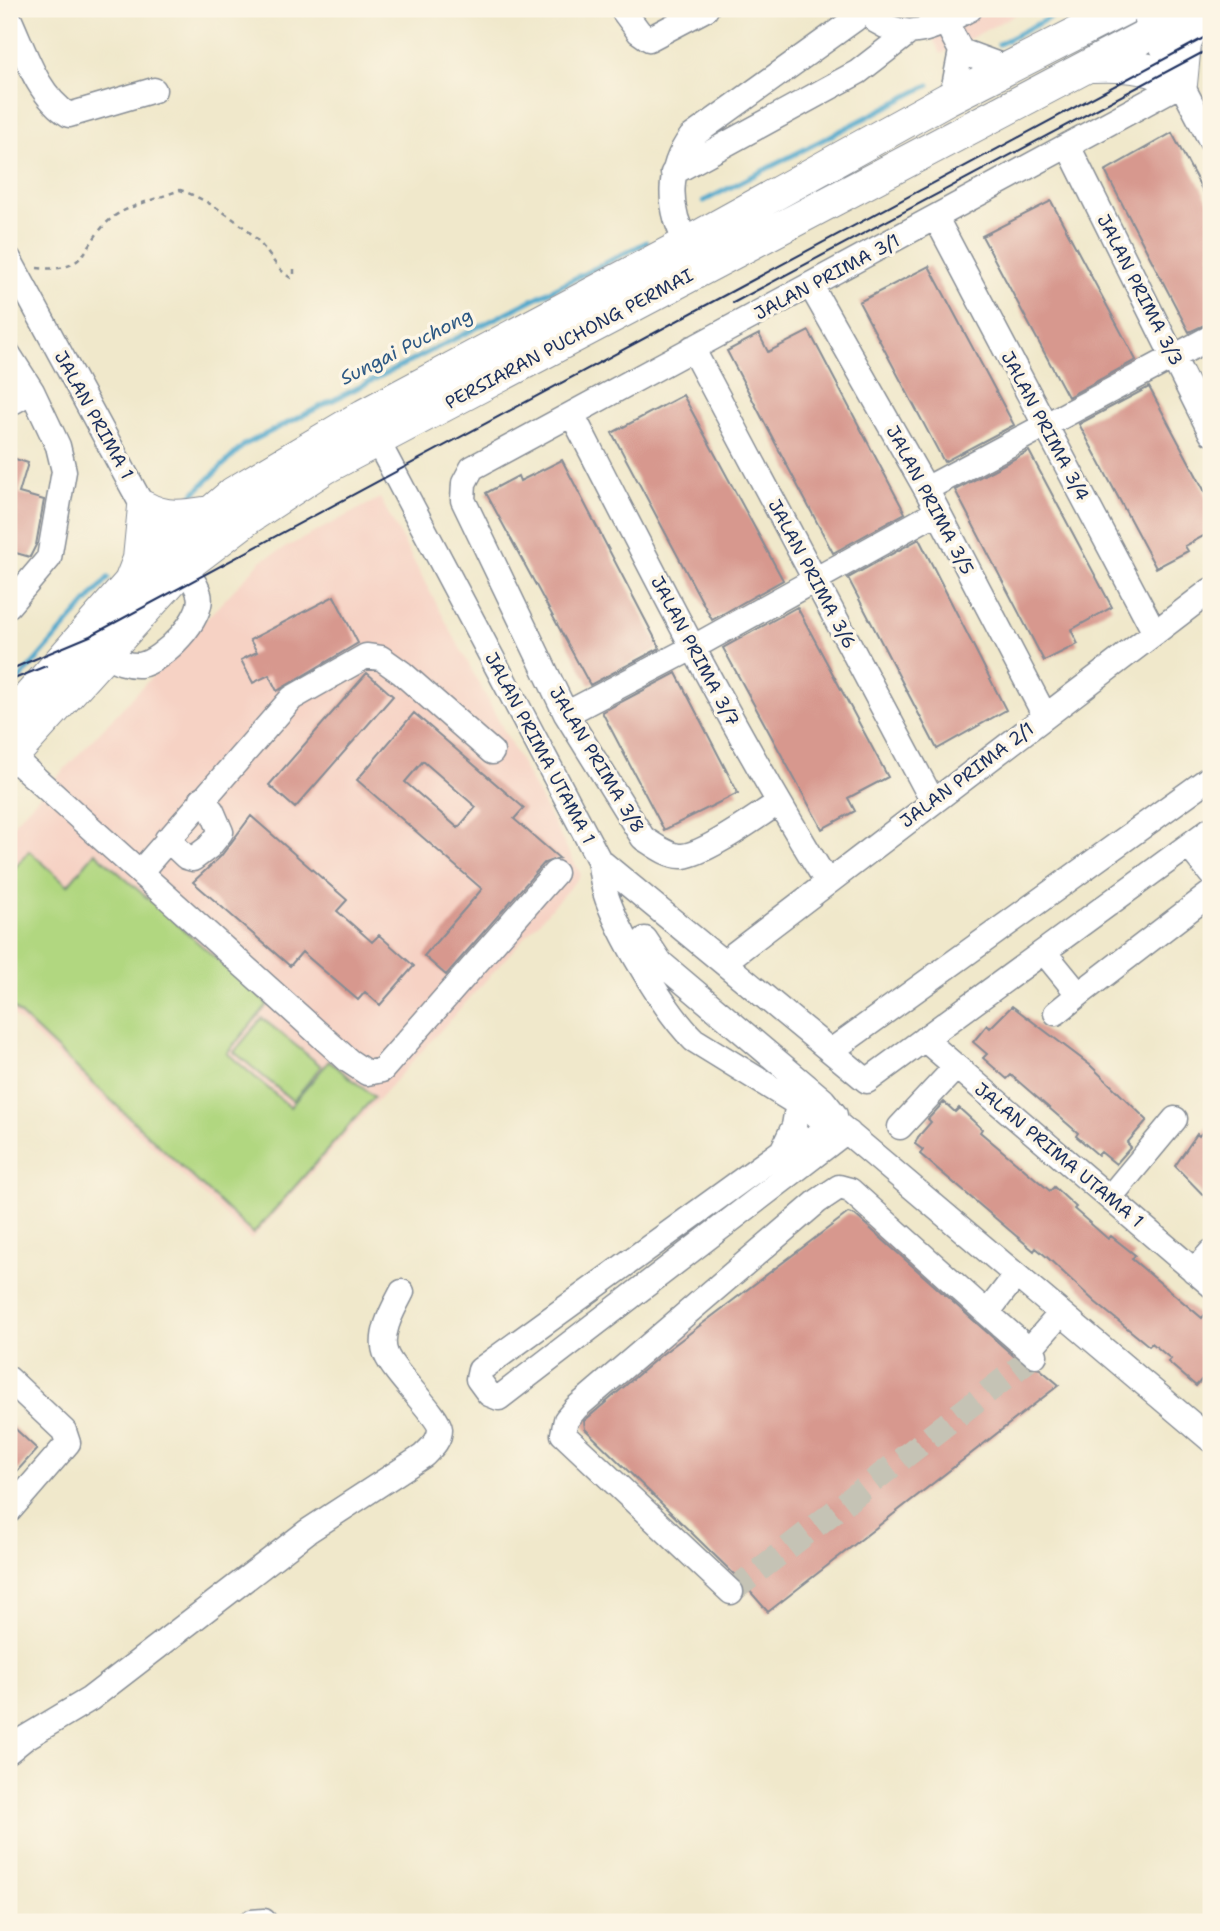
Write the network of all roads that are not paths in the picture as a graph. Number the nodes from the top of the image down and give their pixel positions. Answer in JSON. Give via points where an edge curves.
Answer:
{"nodes":[{"id":1,"x":622,"y":9,"type":"edge"},
{"id":2,"x":706,"y":9,"type":"edge"},
{"id":3,"x":970,"y":9,"type":"edge"},
{"id":4,"x":1124,"y":9,"type":"edge"},
{"id":5,"x":1198,"y":9,"type":"edge"},
{"id":6,"x":866,"y":14,"type":"edge"},
{"id":7,"x":942,"y":15,"type":"edge"},
{"id":8,"x":9,"y":18,"type":"edge"},
{"id":9,"x":1148,"y":20,"type":"edge"},
{"id":10,"x":907,"y":34,"type":"junction"},
{"id":11,"x":961,"y":51,"type":"junction"},
{"id":12,"x":1019,"y":65,"type":"junction"},
{"id":13,"x":1088,"y":66,"type":"junction"},
{"id":14,"x":1181,"y":84,"type":"junction"},
{"id":15,"x":154,"y":90,"type":"dead end"},
{"id":16,"x":947,"y":99,"type":"junction"},
{"id":17,"x":1210,"y":138,"type":"edge"},
{"id":18,"x":1068,"y":146,"type":"junction"},
{"id":19,"x":673,"y":173,"type":"junction"},
{"id":20,"x":936,"y":218,"type":"junction"},
{"id":21,"x":695,"y":256,"type":"junction"},
{"id":22,"x":16,"y":272,"type":"edge"},
{"id":23,"x":811,"y":286,"type":"junction"},
{"id":24,"x":1211,"y":337,"type":"edge"},
{"id":25,"x":692,"y":348,"type":"junction"},
{"id":26,"x":9,"y":355,"type":"edge"},
{"id":27,"x":1174,"y":358,"type":"junction"},
{"id":28,"x":32,"y":391,"type":"junction"},
{"id":29,"x":9,"y":404,"type":"edge"},
{"id":30,"x":572,"y":414,"type":"junction"},
{"id":31,"x":1044,"y":424,"type":"junction"},
{"id":32,"x":371,"y":428,"type":"junction"},
{"id":33,"x":1211,"y":433,"type":"edge"},
{"id":34,"x":472,"y":468,"type":"joint"},
{"id":35,"x":926,"y":489,"type":"junction"},
{"id":36,"x":144,"y":507,"type":"junction"},
{"id":37,"x":211,"y":512,"type":"junction"},
{"id":38,"x":937,"y":512,"type":"junction"},
{"id":39,"x":175,"y":560,"type":"junction"},
{"id":40,"x":816,"y":581,"type":"junction"},
{"id":41,"x":130,"y":582,"type":"junction"},
{"id":42,"x":1211,"y":590,"type":"edge"},
{"id":43,"x":9,"y":604,"type":"edge"},
{"id":44,"x":1155,"y":633,"type":"junction"},
{"id":45,"x":692,"y":648,"type":"junction"},
{"id":46,"x":104,"y":655,"type":"junction"},
{"id":47,"x":566,"y":713,"type":"junction"},
{"id":48,"x":1045,"y":716,"type":"junction"},
{"id":49,"x":9,"y":719,"type":"edge"},
{"id":50,"x":492,"y":752,"type":"dead end"},
{"id":51,"x":10,"y":759,"type":"edge"},
{"id":52,"x":1211,"y":777,"type":"edge"},
{"id":53,"x":202,"y":799,"type":"junction"},
{"id":54,"x":932,"y":800,"type":"junction"},
{"id":55,"x":778,"y":803,"type":"junction"},
{"id":56,"x":1211,"y":829,"type":"edge"},
{"id":57,"x":167,"y":839,"type":"junction"},
{"id":58,"x":1189,"y":846,"type":"junction"},
{"id":59,"x":599,"y":860,"type":"junction"},
{"id":60,"x":141,"y":872,"type":"junction"},
{"id":61,"x":555,"y":873,"type":"dead end"},
{"id":62,"x":1211,"y":874,"type":"edge"},
{"id":63,"x":625,"y":881,"type":"junction"},
{"id":64,"x":827,"y":883,"type":"junction"},
{"id":65,"x":1211,"y":893,"type":"edge"},
{"id":66,"x":1044,"y":952,"type":"junction"},
{"id":67,"x":724,"y":962,"type":"junction"},
{"id":68,"x":1082,"y":992,"type":"junction"},
{"id":69,"x":1056,"y":1013,"type":"dead end"},
{"id":70,"x":924,"y":1040,"type":"junction"},
{"id":71,"x":831,"y":1051,"type":"junction"},
{"id":72,"x":956,"y":1067,"type":"junction"},
{"id":73,"x":798,"y":1102,"type":"junction"},
{"id":74,"x":1175,"y":1119,"type":"dead end"},
{"id":75,"x":900,"y":1127,"type":"dead end"},
{"id":76,"x":844,"y":1129,"type":"junction"},
{"id":77,"x":782,"y":1151,"type":"junction"},
{"id":78,"x":1111,"y":1196,"type":"junction"},
{"id":79,"x":1211,"y":1252,"type":"edge"},
{"id":80,"x":1016,"y":1275,"type":"junction"},
{"id":81,"x":1203,"y":1278,"type":"edge"},
{"id":82,"x":402,"y":1292,"type":"dead end"},
{"id":83,"x":987,"y":1312,"type":"junction"},
{"id":84,"x":1061,"y":1313,"type":"junction"},
{"id":85,"x":9,"y":1379,"type":"edge"},
{"id":86,"x":1211,"y":1440,"type":"edge"},
{"id":87,"x":9,"y":1511,"type":"edge"},
{"id":88,"x":732,"y":1592,"type":"dead end"},
{"id":89,"x":9,"y":1751,"type":"edge"}],
"edges":[{"from":1,"to":2,"type":"street","via":[[649,39]]},
{"from":3,"to":7,"type":"street"},
{"from":4,"to":12,"type":"main road","name":"PERSIARAN PUCHONG PERMAI"},
{"from":5,"to":9,"type":"main road","name":"PERSIARAN PUCHONG PERMAI"},
{"from":5,"to":14,"type":"main road","via":[[1185,43]]},
{"from":6,"to":10,"type":"street","via":[[890,30]]},
{"from":6,"to":19,"type":"street","via":[[691,137],[680,151]]},
{"from":7,"to":10,"type":"street"},
{"from":7,"to":11,"type":"street"},
{"from":8,"to":15,"type":"street","via":[[43,89],[54,106],[69,115]]},
{"from":9,"to":13,"type":"main road","name":"PERSIARAN PUCHONG PERMAI"},
{"from":9,"to":14,"type":"street"},
{"from":10,"to":19,"type":"street","via":[[859,72]]},
{"from":11,"to":12,"type":"street","via":[[999,65]]},
{"from":11,"to":16,"type":"street"},
{"from":12,"to":16,"type":"main road","name":"PERSIARAN PUCHONG PERMAI"},
{"from":13,"to":14,"type":"main road","via":[[1138,66],[1160,71]]},
{"from":13,"to":21,"type":"main road","name":"PERSIARAN PUCHONG PERMAI"},
{"from":14,"to":17,"type":"street"},
{"from":14,"to":18,"type":"street","name":"JALAN PRIMA 3/1"},
{"from":16,"to":21,"type":"main road","name":"PERSIARAN PUCHONG PERMAI"},
{"from":18,"to":20,"type":"street","name":"JALAN PRIMA 3/1"},
{"from":18,"to":27,"type":"street","name":"JALAN PRIMA 3/3"},
{"from":19,"to":21,"type":"street","via":[[675,215]]},
{"from":20,"to":23,"type":"street","name":"JALAN PRIMA 3/1"},
{"from":20,"to":31,"type":"street","name":"JALAN PRIMA 3/4"},
{"from":21,"to":32,"type":"main road","name":"PERSIARAN PUCHONG PERMAI"},
{"from":22,"to":36,"type":"street","name":"JALAN PRIMA 1"},
{"from":23,"to":25,"type":"street","name":"JALAN PRIMA 3/1"},
{"from":23,"to":35,"type":"street","name":"JALAN PRIMA 3/5"},
{"from":24,"to":27,"type":"street"},
{"from":25,"to":30,"type":"street","name":"JALAN PRIMA 3/1"},
{"from":25,"to":40,"type":"street","name":"JALAN PRIMA 3/6"},
{"from":26,"to":28,"type":"street"},
{"from":27,"to":31,"type":"street"},
{"from":27,"to":33,"type":"street","name":"JALAN PRIMA 3/3"},
{"from":28,"to":29,"type":"street"},
{"from":28,"to":43,"type":"street","via":[[58,446],[64,471],[49,558]]},
{"from":30,"to":34,"type":"street","name":"JALAN PRIMA 3/1"},
{"from":30,"to":45,"type":"street","name":"JALAN PRIMA 3/7"},
{"from":31,"to":35,"type":"street"},
{"from":31,"to":44,"type":"street","name":"JALAN PRIMA 3/4"},
{"from":32,"to":37,"type":"main road","name":"PERSIARAN PUCHONG PERMAI","via":[[244,486]]},
{"from":32,"to":39,"type":"main road","name":"PERSIARAN PUCHONG PERMAI","via":[[325,468]]},
{"from":32,"to":59,"type":"street","name":"JALAN PRIMA UTAMA 1"},
{"from":34,"to":47,"type":"street","name":"JALAN PRIMA 3/8","via":[[464,483],[463,500]]},
{"from":35,"to":38,"type":"street","name":"JALAN PRIMA 3/5"},
{"from":36,"to":37,"type":"main road","via":[[156,514],[181,517]]},
{"from":36,"to":39,"type":"street","name":"JALAN PRIMA 1"},
{"from":36,"to":41,"type":"main road","via":[[139,559]]},
{"from":37,"to":39,"type":"main road","name":"PERSIARAN PUCHONG PERMAI"},
{"from":38,"to":40,"type":"street"},
{"from":38,"to":48,"type":"street","name":"JALAN PRIMA 3/5"},
{"from":39,"to":41,"type":"main road","name":"PERSIARAN PUCHONG PERMAI"},
{"from":39,"to":46,"type":"main road","name":"PERSIARAN PUCHONG PERMAI"},
{"from":39,"to":46,"type":"street","name":"JALAN PRIMA 1","via":[[200,596],[191,625],[154,660],[141,665]]},
{"from":40,"to":45,"type":"street"},
{"from":40,"to":54,"type":"street","name":"JALAN PRIMA 3/6"},
{"from":41,"to":49,"type":"main road","name":"PERSIARAN PUCHONG PERMAI"},
{"from":42,"to":44,"type":"street","name":"JALAN PRIMA 2/1"},
{"from":44,"to":48,"type":"street","name":"JALAN PRIMA 2/1"},
{"from":45,"to":47,"type":"street"},
{"from":45,"to":55,"type":"street","name":"JALAN PRIMA 3/7"},
{"from":46,"to":51,"type":"main road","name":"PERSIARAN PUCHONG PERMAI"},
{"from":47,"to":55,"type":"street","name":"JALAN PRIMA 3/8","via":[[643,838],[664,851],[682,856],[713,843]]},
{"from":48,"to":54,"type":"street","name":"JALAN PRIMA 2/1"},
{"from":50,"to":53,"type":"street","via":[[402,673],[382,658],[366,656],[292,698]]},
{"from":51,"to":60,"type":"street"},
{"from":52,"to":71,"type":"street"},
{"from":53,"to":57,"type":"street"},
{"from":53,"to":57,"type":"street","via":[[221,832],[209,847],[193,859]]},
{"from":54,"to":64,"type":"street","name":"JALAN PRIMA 2/1"},
{"from":55,"to":64,"type":"street","name":"JALAN PRIMA 3/7"},
{"from":56,"to":58,"type":"street","name":"JALAN PRIMA UTAMA 1"},
{"from":57,"to":60,"type":"street"},
{"from":58,"to":62,"type":"street"},
{"from":58,"to":66,"type":"street","name":"JALAN PRIMA UTAMA 1"},
{"from":59,"to":63,"type":"street","name":"JALAN PRIMA UTAMA 1"},
{"from":59,"to":73,"type":"street","via":[[605,893],[677,1023],[723,1059]]},
{"from":60,"to":61,"type":"street","via":[[366,1073],[382,1070]]},
{"from":63,"to":67,"type":"street","name":"JALAN PRIMA UTAMA 1"},
{"from":63,"to":76,"type":"street","via":[[622,901],[661,963],[823,1100]]},
{"from":64,"to":67,"type":"street","name":"JALAN PRIMA 2/1"},
{"from":65,"to":68,"type":"street"},
{"from":66,"to":68,"type":"street","via":[[1075,990]]},
{"from":66,"to":70,"type":"street","name":"JALAN PRIMA UTAMA 1"},
{"from":67,"to":71,"type":"street","name":"JALAN PRIMA UTAMA 1"},
{"from":68,"to":69,"type":"street"},
{"from":70,"to":71,"type":"street","name":"JALAN PRIMA UTAMA 1","via":[[867,1081]]},
{"from":70,"to":72,"type":"street","name":"JALAN PRIMA UTAMA 1"},
{"from":72,"to":75,"type":"street"},
{"from":72,"to":78,"type":"street","name":"JALAN PRIMA UTAMA 1"},
{"from":73,"to":76,"type":"street"},
{"from":73,"to":77,"type":"street","via":[[794,1126]]},
{"from":74,"to":78,"type":"street"},
{"from":76,"to":77,"type":"street"},
{"from":76,"to":77,"type":"street","via":[[499,1398],[489,1394],[478,1379],[480,1370]]},
{"from":76,"to":80,"type":"street"},
{"from":78,"to":81,"type":"street","name":"JALAN PRIMA UTAMA 1"},
{"from":79,"to":81,"type":"street","name":"JALAN PRIMA UTAMA 1"},
{"from":80,"to":83,"type":"street"},
{"from":80,"to":84,"type":"street"},
{"from":82,"to":89,"type":"street","via":[[391,1312],[385,1353],[438,1423],[437,1443],[308,1531],[90,1699]]},
{"from":83,"to":84,"type":"street","via":[[1032,1353]]},
{"from":83,"to":88,"type":"street","via":[[850,1190],[839,1187],[717,1297],[571,1414],[564,1434],[668,1524]]},
{"from":84,"to":86,"type":"street"},
{"from":85,"to":87,"type":"street","via":[[64,1430],[68,1443]]}]}
